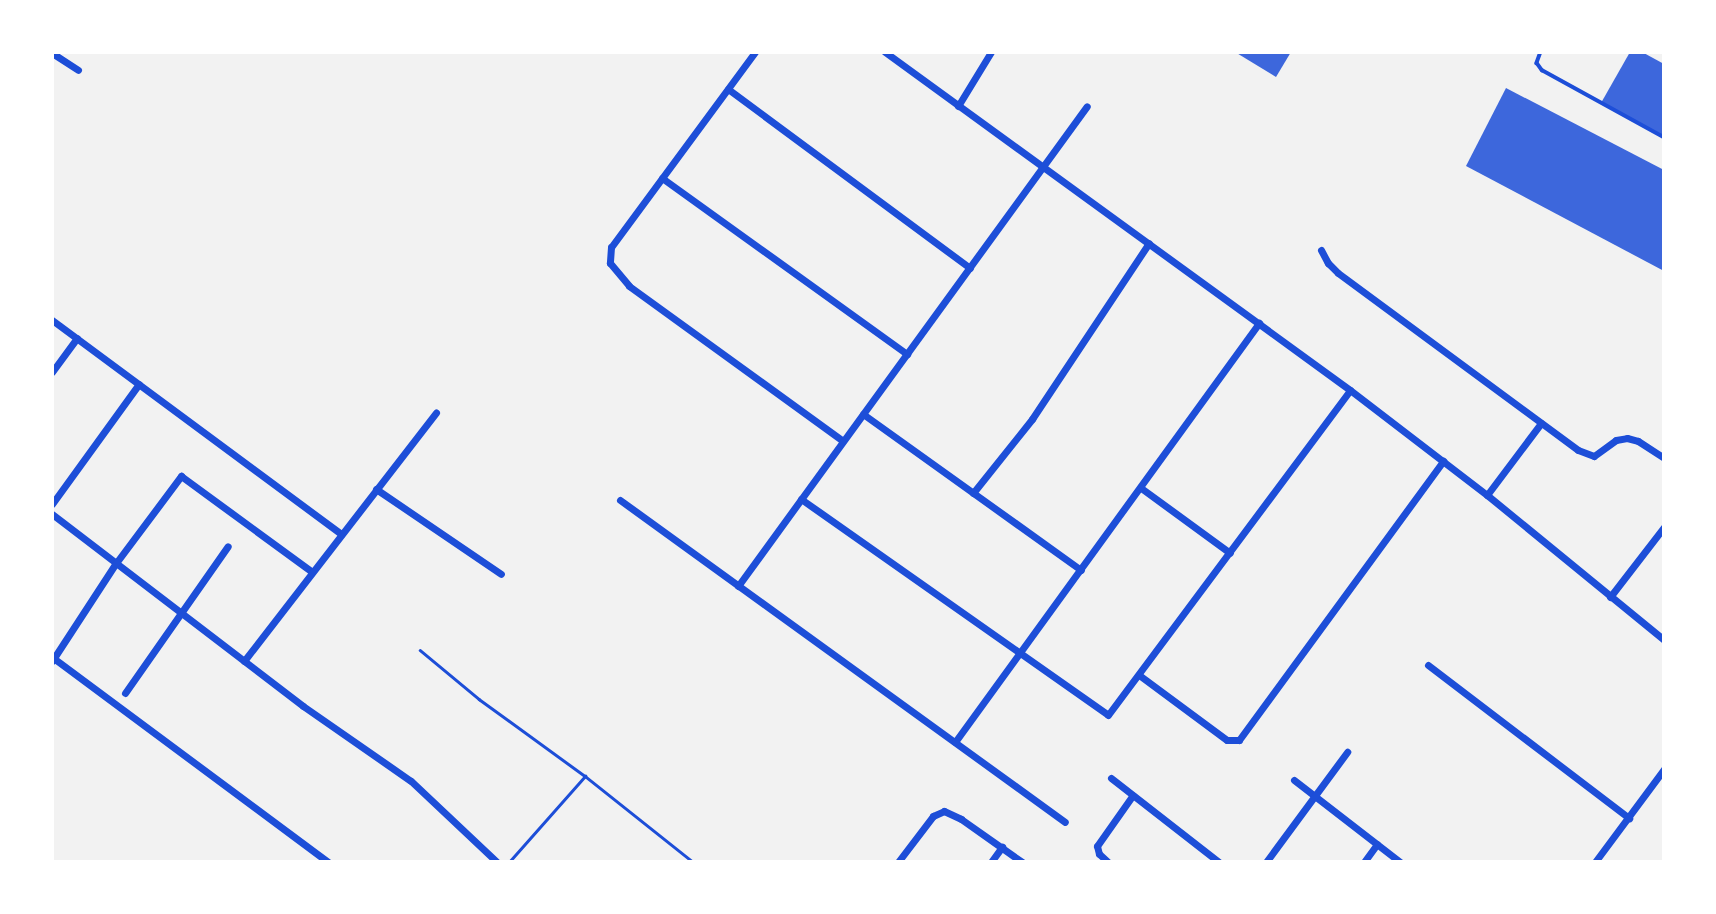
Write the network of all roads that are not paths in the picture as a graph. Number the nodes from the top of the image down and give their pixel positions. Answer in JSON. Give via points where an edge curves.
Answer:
{"nodes":[{"id":1,"x":755,"y":52,"type":"edge"},
{"id":2,"x":885,"y":52,"type":"edge"},
{"id":3,"x":991,"y":52,"type":"edge"},
{"id":4,"x":1541,"y":52,"type":"edge"},
{"id":5,"x":52,"y":53,"type":"edge"},
{"id":6,"x":78,"y":70,"type":"dead end"},
{"id":7,"x":728,"y":89,"type":"junction"},
{"id":8,"x":958,"y":106,"type":"junction"},
{"id":9,"x":1087,"y":106,"type":"dead end"},
{"id":10,"x":1664,"y":137,"type":"edge"},
{"id":11,"x":1044,"y":167,"type":"junction"},
{"id":12,"x":662,"y":178,"type":"junction"},
{"id":13,"x":1149,"y":243,"type":"junction"},
{"id":14,"x":1321,"y":250,"type":"dead end"},
{"id":15,"x":970,"y":268,"type":"junction"},
{"id":16,"x":52,"y":320,"type":"edge"},
{"id":17,"x":1259,"y":323,"type":"junction"},
{"id":18,"x":77,"y":338,"type":"junction"},
{"id":19,"x":907,"y":354,"type":"junction"},
{"id":20,"x":52,"y":372,"type":"edge"},
{"id":21,"x":139,"y":384,"type":"junction"},
{"id":22,"x":1350,"y":390,"type":"junction"},
{"id":23,"x":436,"y":413,"type":"dead end"},
{"id":24,"x":863,"y":414,"type":"junction"},
{"id":25,"x":1541,"y":423,"type":"junction"},
{"id":26,"x":843,"y":441,"type":"junction"},
{"id":27,"x":1664,"y":458,"type":"edge"},
{"id":28,"x":1443,"y":461,"type":"junction"},
{"id":29,"x":1140,"y":488,"type":"junction"},
{"id":30,"x":376,"y":489,"type":"junction"},
{"id":31,"x":973,"y":493,"type":"junction"},
{"id":32,"x":1487,"y":495,"type":"junction"},
{"id":33,"x":800,"y":499,"type":"junction"},
{"id":34,"x":620,"y":500,"type":"dead end"},
{"id":35,"x":52,"y":505,"type":"edge"},
{"id":36,"x":52,"y":514,"type":"edge"},
{"id":37,"x":1664,"y":527,"type":"edge"},
{"id":38,"x":341,"y":534,"type":"junction"},
{"id":39,"x":228,"y":546,"type":"dead end"},
{"id":40,"x":1230,"y":553,"type":"junction"},
{"id":41,"x":116,"y":563,"type":"junction"},
{"id":42,"x":1081,"y":570,"type":"junction"},
{"id":43,"x":312,"y":572,"type":"junction"},
{"id":44,"x":501,"y":574,"type":"dead end"},
{"id":45,"x":738,"y":586,"type":"junction"},
{"id":46,"x":1610,"y":597,"type":"junction"},
{"id":47,"x":180,"y":611,"type":"junction"},
{"id":48,"x":1664,"y":640,"type":"edge"},
{"id":49,"x":1020,"y":654,"type":"junction"},
{"id":50,"x":53,"y":659,"type":"edge"},
{"id":51,"x":244,"y":661,"type":"junction"},
{"id":52,"x":1428,"y":665,"type":"dead end"},
{"id":53,"x":1139,"y":676,"type":"junction"},
{"id":54,"x":125,"y":693,"type":"dead end"},
{"id":55,"x":955,"y":742,"type":"junction"},
{"id":56,"x":1347,"y":752,"type":"dead end"},
{"id":57,"x":1664,"y":769,"type":"edge"},
{"id":58,"x":1111,"y":778,"type":"dead end"},
{"id":59,"x":1294,"y":780,"type":"dead end"},
{"id":60,"x":1133,"y":795,"type":"junction"},
{"id":61,"x":1315,"y":796,"type":"junction"},
{"id":62,"x":1629,"y":818,"type":"junction"},
{"id":63,"x":1065,"y":822,"type":"dead end"},
{"id":64,"x":1377,"y":844,"type":"junction"},
{"id":65,"x":1002,"y":847,"type":"junction"},
{"id":66,"x":328,"y":862,"type":"edge"},
{"id":67,"x":497,"y":862,"type":"edge"},
{"id":68,"x":898,"y":862,"type":"edge"},
{"id":69,"x":991,"y":862,"type":"edge"},
{"id":70,"x":1022,"y":862,"type":"edge"},
{"id":71,"x":1108,"y":862,"type":"edge"},
{"id":72,"x":1219,"y":862,"type":"edge"},
{"id":73,"x":1266,"y":862,"type":"edge"},
{"id":74,"x":1364,"y":862,"type":"edge"},
{"id":75,"x":1400,"y":862,"type":"edge"},
{"id":76,"x":1595,"y":862,"type":"edge"}],
"edges":[{"from":1,"to":7,"type":"street"},
{"from":2,"to":8,"type":"street"},
{"from":3,"to":8,"type":"street"},
{"from":4,"to":10,"type":"lane","via":[[1537,63],[1542,70]]},
{"from":5,"to":6,"type":"street"},
{"from":7,"to":12,"type":"street"},
{"from":7,"to":15,"type":"street"},
{"from":8,"to":11,"type":"street"},
{"from":9,"to":11,"type":"street"},
{"from":11,"to":13,"type":"street"},
{"from":11,"to":15,"type":"street"},
{"from":12,"to":19,"type":"street"},
{"from":12,"to":26,"type":"street","via":[[609,251],[613,270]]},
{"from":13,"to":17,"type":"street"},
{"from":13,"to":31,"type":"street","via":[[1032,419]]},
{"from":14,"to":25,"type":"street","via":[[1338,273]]},
{"from":15,"to":19,"type":"street"},
{"from":16,"to":18,"type":"street"},
{"from":17,"to":22,"type":"street"},
{"from":17,"to":29,"type":"street"},
{"from":18,"to":20,"type":"street"},
{"from":18,"to":21,"type":"street"},
{"from":19,"to":24,"type":"street"},
{"from":21,"to":35,"type":"street"},
{"from":21,"to":38,"type":"street"},
{"from":22,"to":28,"type":"street"},
{"from":22,"to":40,"type":"street"},
{"from":23,"to":30,"type":"street"},
{"from":24,"to":26,"type":"street"},
{"from":24,"to":31,"type":"street"},
{"from":25,"to":27,"type":"street","via":[[1589,456],[1627,438]]},
{"from":25,"to":32,"type":"street"},
{"from":26,"to":33,"type":"street"},
{"from":28,"to":32,"type":"street"},
{"from":28,"to":53,"type":"street","via":[[1239,740],[1223,737]]},
{"from":29,"to":40,"type":"street"},
{"from":29,"to":42,"type":"street"},
{"from":30,"to":38,"type":"street"},
{"from":30,"to":44,"type":"street"},
{"from":31,"to":42,"type":"street"},
{"from":32,"to":46,"type":"street"},
{"from":33,"to":45,"type":"street"},
{"from":33,"to":49,"type":"street"},
{"from":34,"to":45,"type":"street"},
{"from":36,"to":41,"type":"street"},
{"from":37,"to":46,"type":"street"},
{"from":38,"to":43,"type":"street"},
{"from":39,"to":47,"type":"street"},
{"from":40,"to":53,"type":"street"},
{"from":41,"to":43,"type":"street","via":[[181,476]]},
{"from":41,"to":47,"type":"street"},
{"from":41,"to":50,"type":"street"},
{"from":42,"to":49,"type":"street"},
{"from":43,"to":51,"type":"street"},
{"from":45,"to":55,"type":"street"},
{"from":46,"to":48,"type":"street"},
{"from":47,"to":51,"type":"street"},
{"from":47,"to":54,"type":"street"},
{"from":49,"to":53,"type":"street","via":[[1105,715]]},
{"from":49,"to":55,"type":"street"},
{"from":50,"to":66,"type":"street"},
{"from":51,"to":67,"type":"street","via":[[421,789]]},
{"from":52,"to":62,"type":"street"},
{"from":55,"to":63,"type":"street"},
{"from":56,"to":61,"type":"street"},
{"from":57,"to":62,"type":"street"},
{"from":58,"to":60,"type":"street"},
{"from":59,"to":61,"type":"street"},
{"from":60,"to":71,"type":"street","via":[[1097,846],[1098,854]]},
{"from":60,"to":72,"type":"street"},
{"from":61,"to":64,"type":"street"},
{"from":61,"to":73,"type":"street"},
{"from":62,"to":76,"type":"street"},
{"from":64,"to":74,"type":"street"},
{"from":64,"to":75,"type":"street"},
{"from":65,"to":68,"type":"street","via":[[944,811],[933,816]]},
{"from":65,"to":69,"type":"street"},
{"from":65,"to":70,"type":"street"}]}
